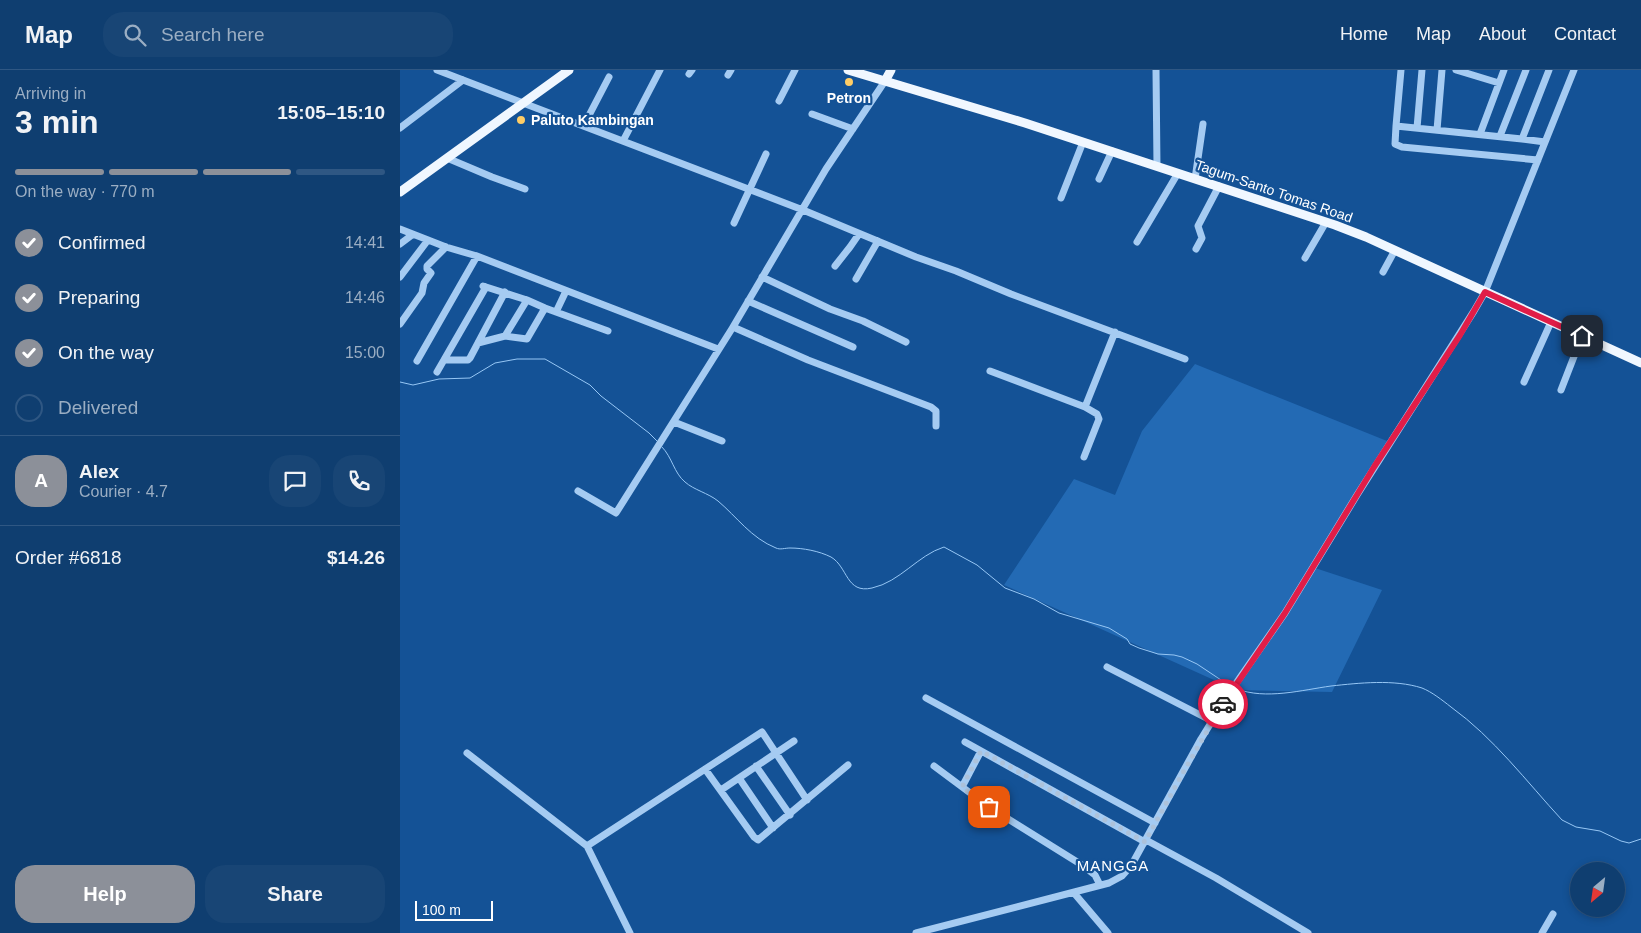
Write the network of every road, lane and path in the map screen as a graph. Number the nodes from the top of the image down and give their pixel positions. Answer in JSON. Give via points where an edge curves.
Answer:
{"nodes":[{"id":1,"x":437,"y":70,"type":"edge"},
{"id":2,"x":569,"y":70,"type":"edge"},
{"id":3,"x":660,"y":70,"type":"edge"},
{"id":4,"x":795,"y":70,"type":"edge"},
{"id":5,"x":848,"y":70,"type":"edge"},
{"id":6,"x":891,"y":70,"type":"edge"},
{"id":7,"x":1156,"y":70,"type":"edge"},
{"id":8,"x":1401,"y":70,"type":"edge"},
{"id":9,"x":1422,"y":70,"type":"edge"},
{"id":10,"x":1442,"y":70,"type":"edge"},
{"id":11,"x":1456,"y":70,"type":"edge"},
{"id":12,"x":1504,"y":70,"type":"edge"},
{"id":13,"x":1526,"y":70,"type":"edge"},
{"id":14,"x":1549,"y":70,"type":"edge"},
{"id":15,"x":1574,"y":70,"type":"edge"},
{"id":16,"x":609,"y":77,"type":"dead end"},
{"id":17,"x":463,"y":80,"type":"junction"},
{"id":18,"x":884,"y":81,"type":"junction"},
{"id":19,"x":1499,"y":83,"type":"junction"},
{"id":20,"x":779,"y":101,"type":"dead end"},
{"id":21,"x":524,"y":103,"type":"junction"},
{"id":22,"x":812,"y":114,"type":"dead end"},
{"id":23,"x":1202,"y":124,"type":"dead end"},
{"id":24,"x":584,"y":125,"type":"junction"},
{"id":25,"x":1396,"y":126,"type":"junction"},
{"id":26,"x":400,"y":128,"type":"edge"},
{"id":27,"x":1417,"y":128,"type":"junction"},
{"id":28,"x":853,"y":129,"type":"junction"},
{"id":29,"x":1437,"y":130,"type":"junction"},
{"id":30,"x":1480,"y":134,"type":"junction"},
{"id":31,"x":1500,"y":136,"type":"junction"},
{"id":32,"x":1522,"y":139,"type":"junction"},
{"id":33,"x":623,"y":140,"type":"junction"},
{"id":34,"x":1083,"y":142,"type":"junction"},
{"id":35,"x":1544,"y":142,"type":"junction"},
{"id":36,"x":1112,"y":152,"type":"junction"},
{"id":37,"x":766,"y":154,"type":"dead end"},
{"id":38,"x":447,"y":158,"type":"junction"},
{"id":39,"x":1538,"y":160,"type":"junction"},
{"id":40,"x":1158,"y":166,"type":"junction"},
{"id":41,"x":1178,"y":173,"type":"junction"},
{"id":42,"x":1099,"y":179,"type":"dead end"},
{"id":43,"x":1195,"y":179,"type":"junction"},
{"id":44,"x":1219,"y":186,"type":"junction"},
{"id":45,"x":525,"y":188,"type":"dead end"},
{"id":46,"x":748,"y":190,"type":"junction"},
{"id":47,"x":400,"y":192,"type":"edge"},
{"id":48,"x":1061,"y":198,"type":"dead end"},
{"id":49,"x":803,"y":210,"type":"junction"},
{"id":50,"x":1326,"y":222,"type":"junction"},
{"id":51,"x":734,"y":223,"type":"dead end"},
{"id":52,"x":400,"y":229,"type":"edge"},
{"id":53,"x":859,"y":234,"type":"junction"},
{"id":54,"x":412,"y":235,"type":"junction"},
{"id":55,"x":428,"y":240,"type":"junction"},
{"id":56,"x":878,"y":241,"type":"junction"},
{"id":57,"x":1137,"y":242,"type":"dead end"},
{"id":58,"x":400,"y":244,"type":"edge"},
{"id":59,"x":446,"y":247,"type":"junction"},
{"id":60,"x":1196,"y":249,"type":"dead end"},
{"id":61,"x":1395,"y":250,"type":"junction"},
{"id":62,"x":476,"y":256,"type":"junction"},
{"id":63,"x":1305,"y":258,"type":"dead end"},
{"id":64,"x":835,"y":266,"type":"dead end"},
{"id":65,"x":1384,"y":272,"type":"dead end"},
{"id":66,"x":762,"y":277,"type":"junction"},
{"id":67,"x":400,"y":278,"type":"edge"},
{"id":68,"x":856,"y":279,"type":"dead end"},
{"id":69,"x":566,"y":291,"type":"junction"},
{"id":70,"x":506,"y":292,"type":"junction"},
{"id":71,"x":1485,"y":292,"type":"junction"},
{"id":72,"x":527,"y":300,"type":"junction"},
{"id":73,"x":748,"y":301,"type":"junction"},
{"id":74,"x":545,"y":308,"type":"junction"},
{"id":75,"x":556,"y":312,"type":"junction"},
{"id":76,"x":1551,"y":322,"type":"junction"},
{"id":77,"x":400,"y":324,"type":"edge"},
{"id":78,"x":733,"y":326,"type":"junction"},
{"id":79,"x":608,"y":331,"type":"dead end"},
{"id":80,"x":1115,"y":332,"type":"junction"},
{"id":81,"x":505,"y":336,"type":"junction"},
{"id":82,"x":1582,"y":336,"type":"junction"},
{"id":83,"x":906,"y":342,"type":"dead end"},
{"id":84,"x":478,"y":343,"type":"junction"},
{"id":85,"x":853,"y":347,"type":"dead end"},
{"id":86,"x":718,"y":349,"type":"junction"},
{"id":87,"x":1185,"y":359,"type":"dead end"},
{"id":88,"x":444,"y":360,"type":"junction"},
{"id":89,"x":417,"y":361,"type":"dead end"},
{"id":90,"x":1641,"y":363,"type":"edge"},
{"id":91,"x":990,"y":370,"type":"dead end"},
{"id":92,"x":437,"y":372,"type":"dead end"},
{"id":93,"x":1524,"y":382,"type":"dead end"},
{"id":94,"x":1561,"y":390,"type":"dead end"},
{"id":95,"x":1084,"y":407,"type":"junction"},
{"id":96,"x":674,"y":422,"type":"junction"},
{"id":97,"x":936,"y":426,"type":"dead end"},
{"id":98,"x":722,"y":441,"type":"dead end"},
{"id":99,"x":1084,"y":457,"type":"dead end"},
{"id":100,"x":578,"y":491,"type":"dead end"},
{"id":101,"x":1107,"y":666,"type":"dead end"},
{"id":102,"x":926,"y":698,"type":"dead end"},
{"id":103,"x":1212,"y":721,"type":"junction"},
{"id":104,"x":794,"y":741,"type":"dead end"},
{"id":105,"x":966,"y":742,"type":"dead end"},
{"id":106,"x":981,"y":751,"type":"junction"},
{"id":107,"x":775,"y":752,"type":"junction"},
{"id":108,"x":466,"y":753,"type":"dead end"},
{"id":109,"x":756,"y":766,"type":"junction"},
{"id":110,"x":848,"y":766,"type":"dead end"},
{"id":111,"x":934,"y":766,"type":"dead end"},
{"id":112,"x":705,"y":769,"type":"junction"},
{"id":113,"x":739,"y":778,"type":"junction"},
{"id":114,"x":962,"y":787,"type":"junction"},
{"id":115,"x":721,"y":790,"type":"junction"},
{"id":116,"x":807,"y":800,"type":"junction"},
{"id":117,"x":790,"y":815,"type":"junction"},
{"id":118,"x":1155,"y":823,"type":"junction"},
{"id":119,"x":773,"y":828,"type":"junction"},
{"id":120,"x":1145,"y":841,"type":"junction"},
{"id":121,"x":587,"y":846,"type":"junction"},
{"id":122,"x":1100,"y":885,"type":"junction"},
{"id":123,"x":1074,"y":893,"type":"junction"},
{"id":124,"x":1554,"y":914,"type":"dead end"},
{"id":125,"x":630,"y":933,"type":"edge"},
{"id":126,"x":916,"y":933,"type":"edge"},
{"id":127,"x":1108,"y":933,"type":"edge"},
{"id":128,"x":1308,"y":933,"type":"edge"},
{"id":129,"x":1542,"y":933,"type":"edge"}],
"edges":[{"from":1,"to":17,"type":"street"},
{"from":2,"to":21,"type":"main road"},
{"from":3,"to":33,"type":"street"},
{"from":4,"to":20,"type":"street"},
{"from":5,"to":18,"type":"main road","name":"Tagum-Santo Tomas Road"},
{"from":6,"to":18,"type":"main road"},
{"from":7,"to":40,"type":"street"},
{"from":8,"to":25,"type":"street"},
{"from":9,"to":27,"type":"street"},
{"from":10,"to":29,"type":"street"},
{"from":11,"to":19,"type":"street"},
{"from":12,"to":19,"type":"street"},
{"from":13,"to":31,"type":"street"},
{"from":14,"to":32,"type":"street"},
{"from":15,"to":35,"type":"street"},
{"from":16,"to":24,"type":"street"},
{"from":17,"to":21,"type":"street"},
{"from":17,"to":26,"type":"street"},
{"from":18,"to":28,"type":"street"},
{"from":18,"to":34,"type":"main road","name":"Tagum-Santo Tomas Road"},
{"from":19,"to":30,"type":"street"},
{"from":21,"to":24,"type":"street"},
{"from":21,"to":38,"type":"main road"},
{"from":22,"to":28,"type":"street"},
{"from":23,"to":43,"type":"street"},
{"from":24,"to":33,"type":"street"},
{"from":25,"to":27,"type":"street"},
{"from":25,"to":39,"type":"street","via":[[1394,141],[1402,147]]},
{"from":27,"to":29,"type":"street"},
{"from":28,"to":49,"type":"street"},
{"from":29,"to":30,"type":"street"},
{"from":30,"to":31,"type":"street"},
{"from":31,"to":32,"type":"street"},
{"from":32,"to":35,"type":"street"},
{"from":33,"to":46,"type":"street"},
{"from":34,"to":36,"type":"main road","name":"Tagum-Santo Tomas Road"},
{"from":34,"to":48,"type":"street"},
{"from":35,"to":39,"type":"street"},
{"from":36,"to":40,"type":"main road","name":"Tagum-Santo Tomas Road"},
{"from":36,"to":42,"type":"street"},
{"from":37,"to":46,"type":"street"},
{"from":38,"to":45,"type":"street"},
{"from":38,"to":47,"type":"main road"},
{"from":39,"to":71,"type":"street"},
{"from":40,"to":41,"type":"main road","name":"Tagum-Santo Tomas Road"},
{"from":41,"to":43,"type":"main road","name":"Tagum-Santo Tomas Road"},
{"from":41,"to":57,"type":"street"},
{"from":43,"to":44,"type":"main road","name":"Tagum-Santo Tomas Road"},
{"from":44,"to":50,"type":"main road","name":"Tagum-Santo Tomas Road"},
{"from":44,"to":60,"type":"street","via":[[1198,226],[1202,238]]},
{"from":46,"to":49,"type":"street"},
{"from":46,"to":51,"type":"street"},
{"from":49,"to":53,"type":"street"},
{"from":49,"to":66,"type":"street"},
{"from":50,"to":61,"type":"main road","name":"Tagum-Santo Tomas Road"},
{"from":50,"to":63,"type":"street"},
{"from":52,"to":54,"type":"street"},
{"from":53,"to":56,"type":"street"},
{"from":53,"to":64,"type":"street"},
{"from":54,"to":55,"type":"street"},
{"from":54,"to":58,"type":"street"},
{"from":55,"to":59,"type":"street"},
{"from":55,"to":67,"type":"street"},
{"from":56,"to":68,"type":"street"},
{"from":56,"to":80,"type":"street"},
{"from":59,"to":62,"type":"street"},
{"from":59,"to":77,"type":"street","via":[[427,266],[432,273]]},
{"from":61,"to":65,"type":"street"},
{"from":61,"to":71,"type":"main road","name":"Tagum-Santo Tomas Road"},
{"from":62,"to":69,"type":"street"},
{"from":62,"to":89,"type":"street"},
{"from":66,"to":73,"type":"street"},
{"from":66,"to":83,"type":"street"},
{"from":69,"to":75,"type":"street"},
{"from":69,"to":86,"type":"street"},
{"from":70,"to":72,"type":"street"},
{"from":70,"to":84,"type":"street"},
{"from":70,"to":88,"type":"street","via":[[484,287]]},
{"from":71,"to":76,"type":"main road","name":"Tagum-Santo Tomas Road"},
{"from":71,"to":103,"type":"street","via":[[1290,605]]},
{"from":72,"to":74,"type":"street"},
{"from":72,"to":81,"type":"street"},
{"from":73,"to":78,"type":"street"},
{"from":73,"to":85,"type":"street"},
{"from":74,"to":75,"type":"street"},
{"from":74,"to":81,"type":"street","via":[[527,339]]},
{"from":75,"to":79,"type":"street"},
{"from":76,"to":82,"type":"main road","name":"Tagum-Santo Tomas Road"},
{"from":76,"to":93,"type":"street"},
{"from":78,"to":86,"type":"street"},
{"from":78,"to":97,"type":"street","via":[[808,360],[931,407],[936,411]]},
{"from":80,"to":87,"type":"street"},
{"from":80,"to":95,"type":"street"},
{"from":81,"to":84,"type":"street"},
{"from":82,"to":90,"type":"main road","name":"Tagum-Santo Tomas Road"},
{"from":82,"to":94,"type":"street"},
{"from":84,"to":88,"type":"street","via":[[468,360]]},
{"from":86,"to":96,"type":"street"},
{"from":88,"to":92,"type":"street"},
{"from":91,"to":95,"type":"street"},
{"from":95,"to":99,"type":"street","via":[[1097,414],[1099,419]]},
{"from":96,"to":98,"type":"street"},
{"from":96,"to":100,"type":"street","via":[[616,513]]},
{"from":101,"to":103,"type":"street"},
{"from":102,"to":118,"type":"street"},
{"from":103,"to":118,"type":"street"},
{"from":104,"to":107,"type":"street"},
{"from":105,"to":106,"type":"street"},
{"from":106,"to":114,"type":"street"},
{"from":106,"to":120,"type":"street"},
{"from":107,"to":109,"type":"street"},
{"from":107,"to":112,"type":"street","via":[[762,732]]},
{"from":107,"to":116,"type":"street"},
{"from":108,"to":121,"type":"street"},
{"from":109,"to":113,"type":"street"},
{"from":109,"to":117,"type":"street"},
{"from":110,"to":116,"type":"street"},
{"from":111,"to":114,"type":"street"},
{"from":112,"to":115,"type":"street"},
{"from":112,"to":121,"type":"street"},
{"from":113,"to":115,"type":"street"},
{"from":113,"to":119,"type":"street"},
{"from":114,"to":122,"type":"street","via":[[1082,865],[1095,875]]},
{"from":115,"to":119,"type":"street","via":[[756,839],[760,840]]},
{"from":116,"to":117,"type":"street"},
{"from":117,"to":119,"type":"street"},
{"from":118,"to":120,"type":"street"},
{"from":120,"to":122,"type":"street","via":[[1122,876]]},
{"from":120,"to":128,"type":"street","via":[[1216,878]]},
{"from":121,"to":125,"type":"street"},
{"from":122,"to":123,"type":"street"},
{"from":123,"to":126,"type":"street"},
{"from":123,"to":127,"type":"street"},
{"from":124,"to":129,"type":"street"}]}
